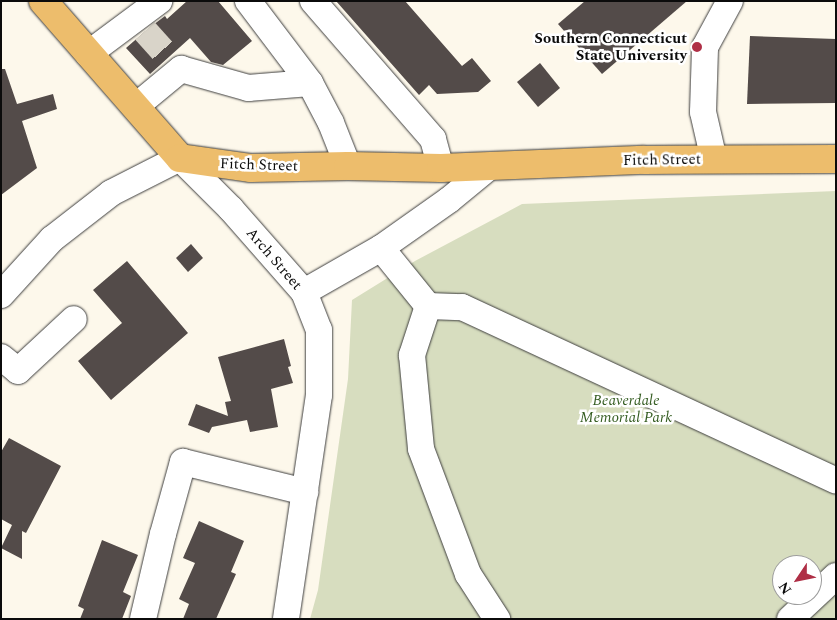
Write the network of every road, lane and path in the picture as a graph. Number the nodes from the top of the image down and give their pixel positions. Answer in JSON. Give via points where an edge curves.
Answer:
{"nodes":[{"id":1,"x":43,"y":1,"type":"edge"},
{"id":2,"x":159,"y":1,"type":"edge"},
{"id":3,"x":248,"y":1,"type":"edge"},
{"id":4,"x":313,"y":1,"type":"edge"},
{"id":5,"x":730,"y":1,"type":"edge"},
{"id":6,"x":88,"y":54,"type":"junction"},
{"id":7,"x":310,"y":83,"type":"junction"},
{"id":8,"x":135,"y":107,"type":"junction"},
{"id":9,"x":180,"y":158,"type":"junction"},
{"id":10,"x":836,"y":159,"type":"edge"},
{"id":11,"x":714,"y":160,"type":"junction"},
{"id":12,"x":348,"y":166,"type":"junction"},
{"id":13,"x":489,"y":167,"type":"junction"},
{"id":14,"x":441,"y":168,"type":"junction"},
{"id":15,"x":381,"y":248,"type":"junction"},
{"id":16,"x":304,"y":292,"type":"junction"},
{"id":17,"x":1,"y":294,"type":"edge"},
{"id":18,"x":428,"y":306,"type":"junction"},
{"id":19,"x":74,"y":319,"type":"dead end"},
{"id":20,"x":1,"y":357,"type":"edge"},
{"id":21,"x":836,"y":481,"type":"edge"},
{"id":22,"x":305,"y":492,"type":"junction"},
{"id":23,"x":836,"y":576,"type":"edge"},
{"id":24,"x":143,"y":619,"type":"edge"},
{"id":25,"x":286,"y":619,"type":"edge"},
{"id":26,"x":497,"y":619,"type":"edge"},
{"id":27,"x":790,"y":619,"type":"edge"}],
"edges":[{"from":1,"to":6,"type":"main road","name":"Arch Street"},
{"from":2,"to":6,"type":"street","via":[[140,26]]},
{"from":3,"to":7,"type":"street"},
{"from":4,"to":14,"type":"street","via":[[433,139]]},
{"from":5,"to":11,"type":"street","via":[[704,47],[703,112]]},
{"from":6,"to":8,"type":"main road","name":"Arch Street"},
{"from":7,"to":8,"type":"street","via":[[248,88],[175,63]]},
{"from":7,"to":12,"type":"street"},
{"from":8,"to":9,"type":"main road","name":"Arch Street"},
{"from":9,"to":12,"type":"main road","name":"Fitch Street","via":[[251,168]]},
{"from":9,"to":16,"type":"street","name":"Arch Street","via":[[231,209]]},
{"from":9,"to":17,"type":"street","via":[[111,193],[52,239]]},
{"from":10,"to":11,"type":"main road","name":"Fitch Street"},
{"from":11,"to":13,"type":"main road","name":"Fitch Street"},
{"from":12,"to":14,"type":"main road","name":"Fitch Street"},
{"from":13,"to":14,"type":"main road","name":"Fitch Street"},
{"from":13,"to":15,"type":"street","via":[[450,200]]},
{"from":15,"to":16,"type":"street"},
{"from":15,"to":18,"type":"street"},
{"from":16,"to":22,"type":"street","name":"Arch Street","via":[[319,330],[319,395]]},
{"from":18,"to":21,"type":"street","via":[[462,306]]},
{"from":18,"to":26,"type":"street","via":[[412,355],[421,449],[468,574]]},
{"from":19,"to":20,"type":"street","via":[[18,371]]},
{"from":22,"to":24,"type":"street","via":[[183,462]]},
{"from":22,"to":25,"type":"street","name":"Arch Street"},
{"from":23,"to":27,"type":"street"}]}
